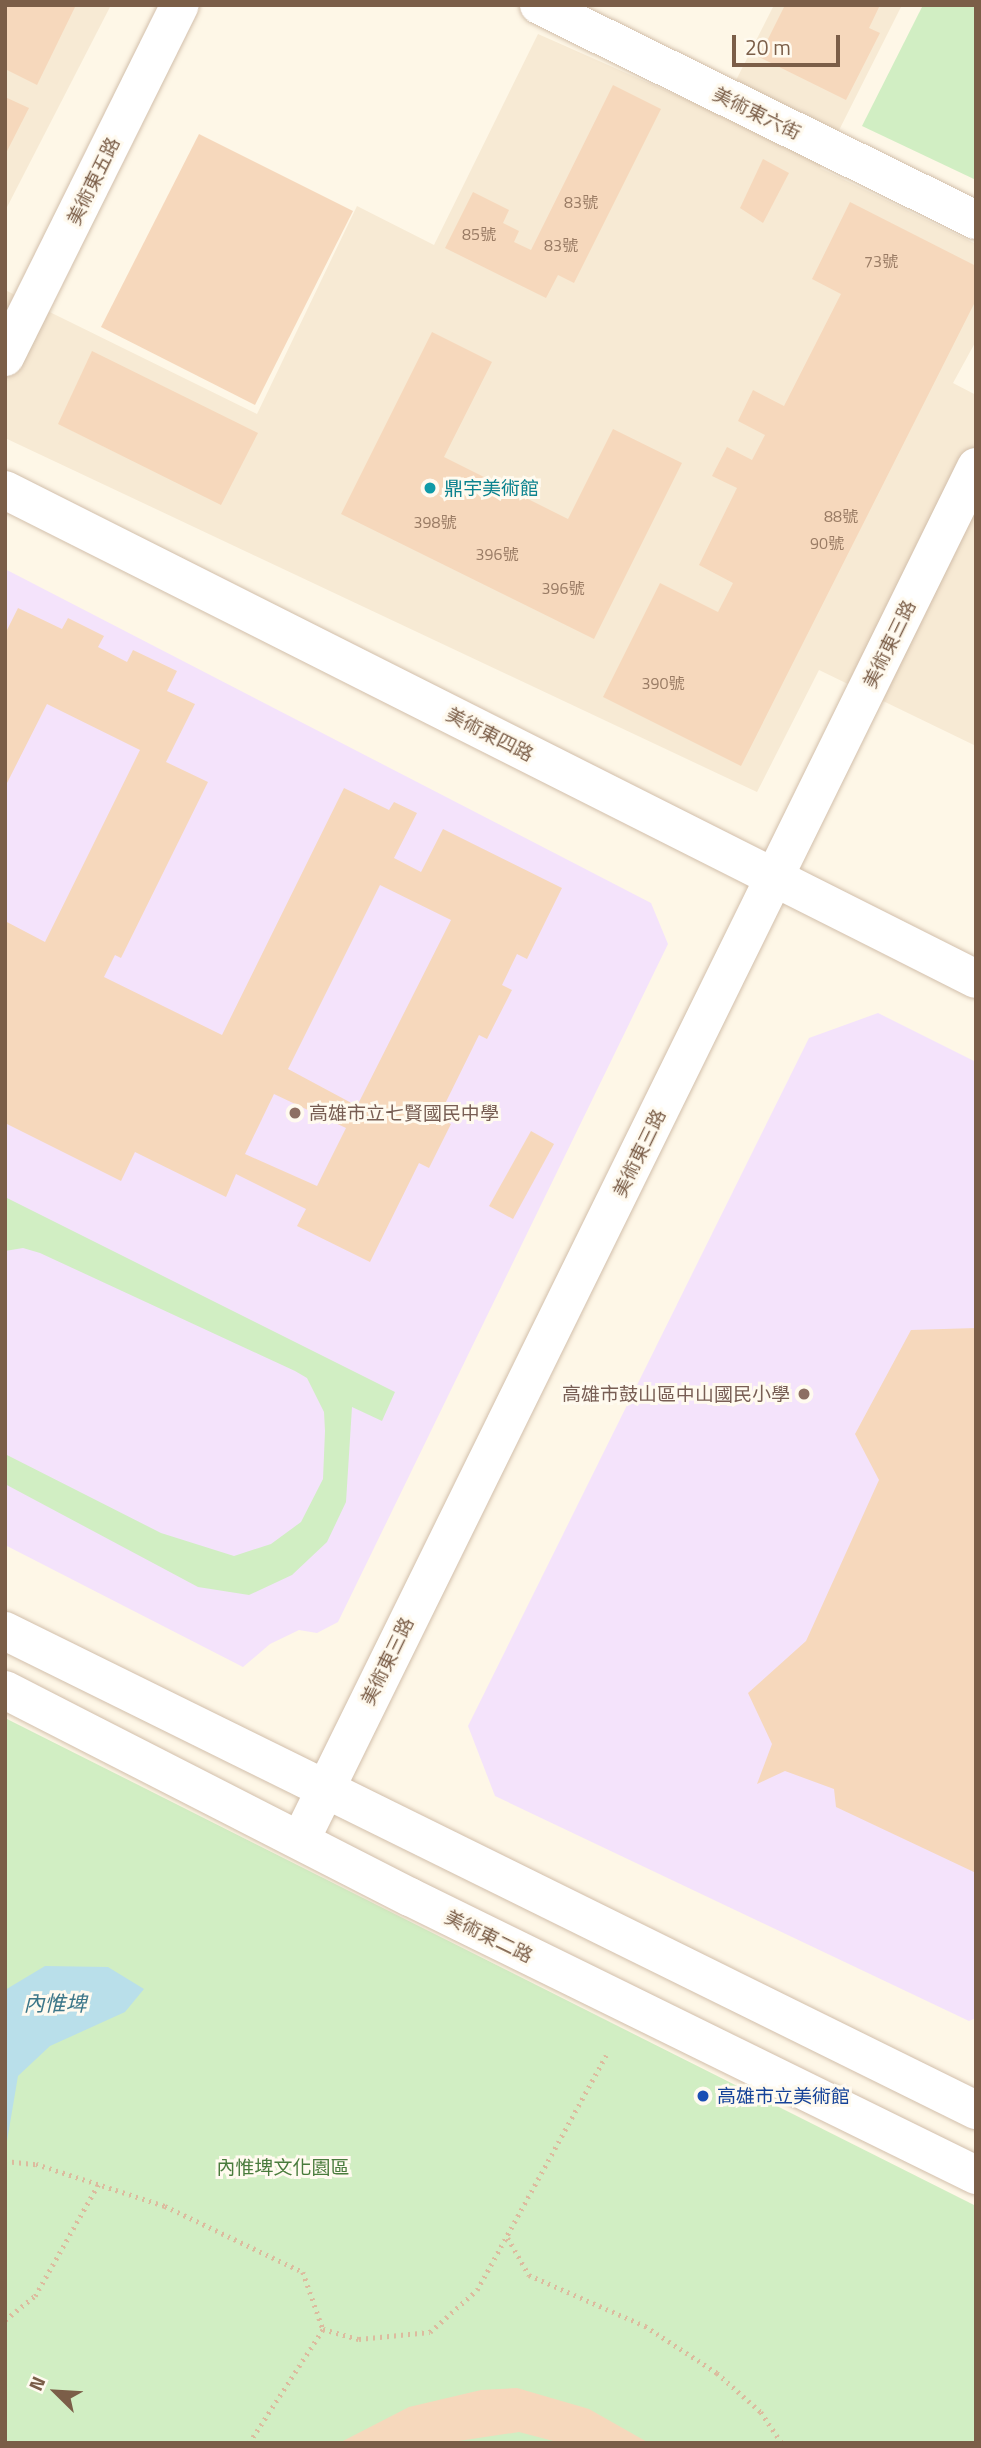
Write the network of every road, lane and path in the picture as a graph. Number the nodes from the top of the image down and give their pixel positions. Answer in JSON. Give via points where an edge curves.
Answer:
{"nodes":[{"id":1,"x":180,"y":5,"type":"edge"},
{"id":2,"x":539,"y":5,"type":"edge"},
{"id":3,"x":976,"y":220,"type":"edge"},
{"id":4,"x":5,"y":357,"type":"edge"},
{"id":5,"x":976,"y":467,"type":"edge"},
{"id":6,"x":5,"y":490,"type":"edge"},
{"id":7,"x":775,"y":877,"type":"junction"},
{"id":8,"x":976,"y":979,"type":"edge"},
{"id":9,"x":5,"y":1631,"type":"edge"},
{"id":10,"x":5,"y":1690,"type":"edge"},
{"id":11,"x":325,"y":1787,"type":"junction"},
{"id":12,"x":301,"y":1839,"type":"junction"},
{"id":13,"x":606,"y":2055,"type":"dead end"},
{"id":14,"x":976,"y":2110,"type":"edge"},
{"id":15,"x":5,"y":2161,"type":"edge"},
{"id":16,"x":976,"y":2175,"type":"edge"},
{"id":17,"x":99,"y":2183,"type":"junction"},
{"id":18,"x":508,"y":2238,"type":"junction"},
{"id":19,"x":5,"y":2320,"type":"edge"},
{"id":20,"x":323,"y":2329,"type":"junction"},
{"id":21,"x":250,"y":2443,"type":"edge"},
{"id":22,"x":782,"y":2443,"type":"edge"}],
"edges":[{"from":1,"to":4,"type":"street","name":"美術東五路"},
{"from":2,"to":3,"type":"street","name":"美術東六街"},
{"from":5,"to":7,"type":"street","name":"美術東三路"},
{"from":6,"to":7,"type":"street","name":"美術東四路"},
{"from":7,"to":8,"type":"street","name":"美術東四路"},
{"from":7,"to":11,"type":"street","name":"美術東三路"},
{"from":9,"to":11,"type":"street"},
{"from":10,"to":12,"type":"street","name":"美術東二路"},
{"from":11,"to":12,"type":"street","name":"美術東三路"},
{"from":11,"to":14,"type":"street"},
{"from":12,"to":16,"type":"street","name":"美術東二路"},
{"from":13,"to":18,"type":"path"},
{"from":15,"to":17,"type":"path","via":[[36,2164]]},
{"from":17,"to":19,"type":"path","via":[[35,2296]]},
{"from":17,"to":20,"type":"path","via":[[234,2236],[303,2272]]},
{"from":18,"to":20,"type":"path","via":[[477,2290],[430,2332],[359,2339]]},
{"from":18,"to":22,"type":"path","via":[[529,2276],[645,2326],[717,2373],[761,2412]]},
{"from":20,"to":21,"type":"path"}]}
